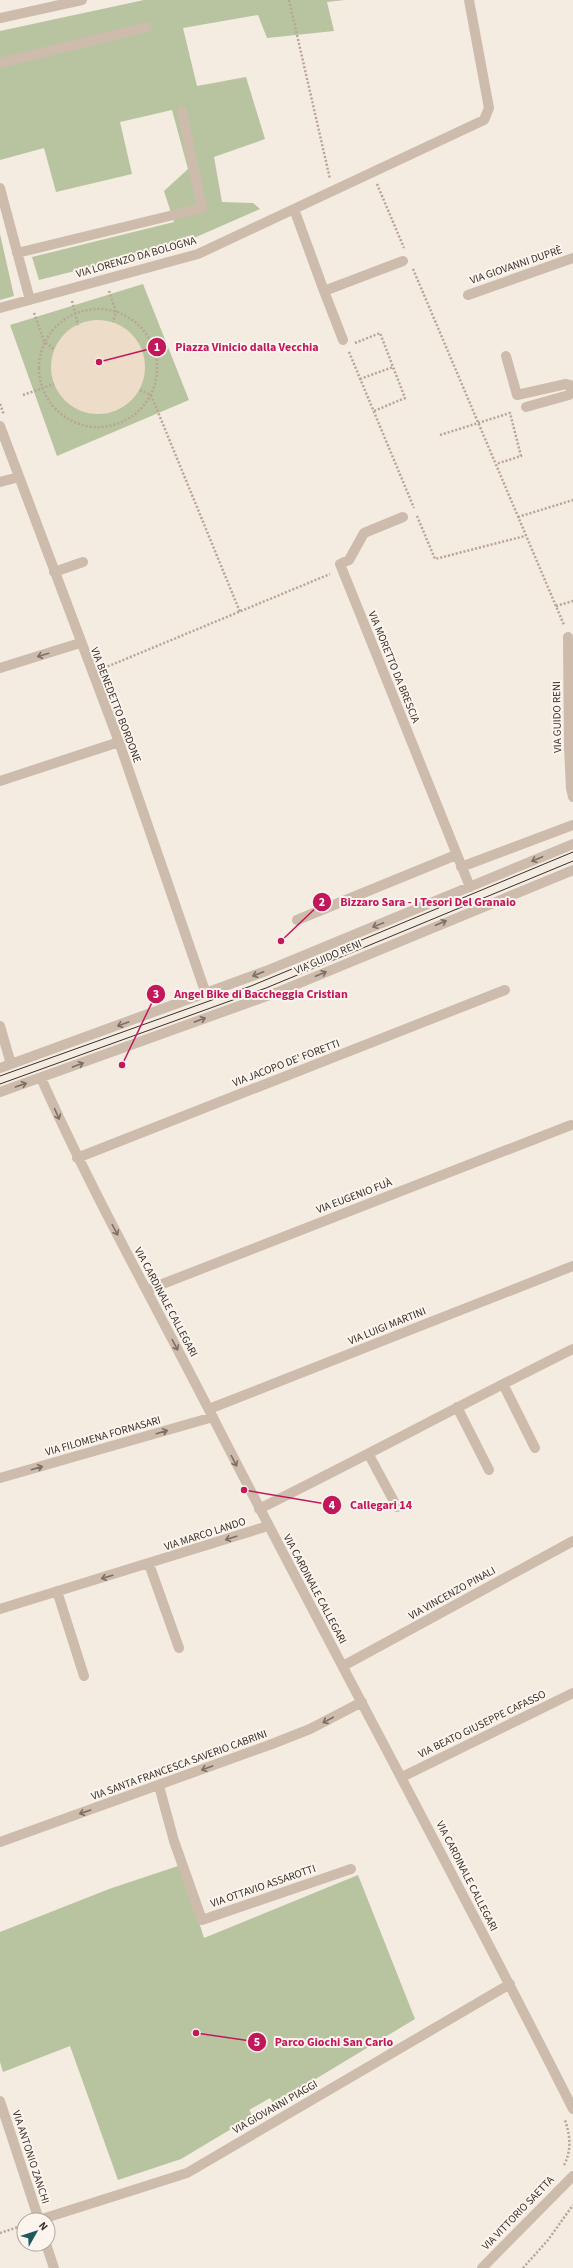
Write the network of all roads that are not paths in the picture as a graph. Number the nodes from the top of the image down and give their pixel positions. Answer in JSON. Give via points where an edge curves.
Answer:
{"nodes":[{"id":1,"x":82,"y":0,"type":"edge"},
{"id":2,"x":469,"y":0,"type":"edge"},
{"id":3,"x":0,"y":18,"type":"edge"},
{"id":4,"x":146,"y":27,"type":"dead end"},
{"id":5,"x":0,"y":63,"type":"edge"},
{"id":6,"x":182,"y":112,"type":"dead end"},
{"id":7,"x":0,"y":188,"type":"edge"},
{"id":8,"x":294,"y":210,"type":"junction"},
{"id":9,"x":17,"y":253,"type":"junction"},
{"id":10,"x":405,"y":257,"type":"road end"},
{"id":11,"x":573,"y":258,"type":"edge"},
{"id":12,"x":324,"y":291,"type":"junction"},
{"id":13,"x":468,"y":295,"type":"dead end"},
{"id":14,"x":30,"y":300,"type":"junction"},
{"id":15,"x":0,"y":308,"type":"edge"},
{"id":16,"x":345,"y":343,"type":"road end"},
{"id":17,"x":506,"y":356,"type":"dead end"},
{"id":18,"x":573,"y":386,"type":"edge"},
{"id":19,"x":526,"y":407,"type":"dead end"},
{"id":20,"x":0,"y":426,"type":"edge"},
{"id":21,"x":19,"y":476,"type":"junction"},
{"id":22,"x":0,"y":482,"type":"edge"},
{"id":23,"x":403,"y":517,"type":"dead end"},
{"id":24,"x":83,"y":562,"type":"dead end"},
{"id":25,"x":54,"y":572,"type":"junction"},
{"id":26,"x":568,"y":636,"type":"dead end"},
{"id":27,"x":80,"y":643,"type":"junction"},
{"id":28,"x":0,"y":668,"type":"edge"},
{"id":29,"x":119,"y":742,"type":"junction"},
{"id":30,"x":0,"y":781,"type":"edge"},
{"id":31,"x":573,"y":797,"type":"edge"},
{"id":32,"x":573,"y":824,"type":"edge"},
{"id":33,"x":573,"y":844,"type":"edge"},
{"id":34,"x":456,"y":855,"type":"junction"},
{"id":35,"x":461,"y":867,"type":"junction"},
{"id":36,"x":573,"y":870,"type":"edge"},
{"id":37,"x":470,"y":888,"type":"junction"},
{"id":38,"x":297,"y":920,"type":"dead end"},
{"id":39,"x":505,"y":990,"type":"dead end"},
{"id":40,"x":206,"y":994,"type":"junction"},
{"id":41,"x":0,"y":1026,"type":"edge"},
{"id":42,"x":11,"y":1064,"type":"junction"},
{"id":43,"x":0,"y":1068,"type":"edge"},
{"id":44,"x":41,"y":1078,"type":"junction"},
{"id":45,"x":0,"y":1092,"type":"edge"},
{"id":46,"x":571,"y":1126,"type":"dead end"},
{"id":47,"x":77,"y":1158,"type":"junction"},
{"id":48,"x":573,"y":1266,"type":"edge"},
{"id":49,"x":147,"y":1290,"type":"junction"},
{"id":50,"x":573,"y":1348,"type":"edge"},
{"id":51,"x":503,"y":1384,"type":"junction"},
{"id":52,"x":457,"y":1407,"type":"junction"},
{"id":53,"x":211,"y":1413,"type":"junction"},
{"id":54,"x":535,"y":1448,"type":"dead end"},
{"id":55,"x":369,"y":1455,"type":"junction"},
{"id":56,"x":489,"y":1470,"type":"dead end"},
{"id":57,"x":0,"y":1478,"type":"edge"},
{"id":58,"x":397,"y":1507,"type":"dead end"},
{"id":59,"x":259,"y":1509,"type":"junction"},
{"id":60,"x":268,"y":1526,"type":"junction"},
{"id":61,"x":573,"y":1541,"type":"edge"},
{"id":62,"x":149,"y":1564,"type":"junction"},
{"id":63,"x":57,"y":1591,"type":"junction"},
{"id":64,"x":0,"y":1609,"type":"edge"},
{"id":65,"x":179,"y":1648,"type":"dead end"},
{"id":66,"x":342,"y":1666,"type":"junction"},
{"id":67,"x":84,"y":1676,"type":"dead end"},
{"id":68,"x":573,"y":1693,"type":"edge"},
{"id":69,"x":362,"y":1702,"type":"junction"},
{"id":70,"x":402,"y":1777,"type":"junction"},
{"id":71,"x":159,"y":1786,"type":"junction"},
{"id":72,"x":0,"y":1842,"type":"edge"},
{"id":73,"x":351,"y":1869,"type":"dead end"},
{"id":74,"x":510,"y":1984,"type":"junction"},
{"id":75,"x":0,"y":2100,"type":"edge"},
{"id":76,"x":573,"y":2109,"type":"edge"},
{"id":77,"x":573,"y":2176,"type":"edge"},
{"id":78,"x":36,"y":2212,"type":"edge"},
{"id":79,"x":56,"y":2215,"type":"edge"},
{"id":80,"x":49,"y":2252,"type":"edge"},
{"id":81,"x":54,"y":2268,"type":"edge"},
{"id":82,"x":482,"y":2268,"type":"edge"}],
"edges":[{"from":1,"to":3,"type":"street"},
{"from":2,"to":8,"type":"street","name":"VIA LORENZO DA BOLOGNA","via":[[489,108],[484,120]]},
{"from":4,"to":5,"type":"street"},
{"from":6,"to":9,"type":"street","via":[[202,208]]},
{"from":7,"to":9,"type":"street"},
{"from":8,"to":12,"type":"street"},
{"from":8,"to":14,"type":"street","name":"VIA LORENZO DA BOLOGNA","via":[[198,254]]},
{"from":9,"to":14,"type":"street"},
{"from":10,"to":12,"type":"street"},
{"from":11,"to":13,"type":"street","name":"VIA GIOVANNI DUPRÈ"},
{"from":12,"to":16,"type":"street"},
{"from":14,"to":15,"type":"street","name":"VIA LORENZO DA BOLOGNA"},
{"from":17,"to":18,"type":"street","via":[[517,395],[566,384]]},
{"from":18,"to":19,"type":"street","via":[[569,395]]},
{"from":20,"to":21,"type":"street","name":"VIA BENEDETTO BORDONE"},
{"from":21,"to":22,"type":"street"},
{"from":21,"to":25,"type":"street","name":"VIA BENEDETTO BORDONE"},
{"from":23,"to":34,"type":"street","name":"VIA MORETTO DA BRESCIA","via":[[364,533],[349,560],[340,564]]},
{"from":24,"to":25,"type":"street"},
{"from":25,"to":27,"type":"street","name":"VIA BENEDETTO BORDONE"},
{"from":26,"to":31,"type":"street","name":"VIA GUIDO RENI","via":[[570,788]]},
{"from":27,"to":28,"type":"street","one_way":true},
{"from":27,"to":29,"type":"street","name":"VIA BENEDETTO BORDONE"},
{"from":29,"to":30,"type":"street"},
{"from":29,"to":40,"type":"street","name":"VIA BENEDETTO BORDONE"},
{"from":32,"to":35,"type":"street"},
{"from":33,"to":37,"type":"street","name":"VIA GUIDO RENI","one_way":true},
{"from":34,"to":35,"type":"street","name":"VIA MORETTO DA BRESCIA"},
{"from":34,"to":38,"type":"street"},
{"from":35,"to":37,"type":"street","name":"VIA MORETTO DA BRESCIA"},
{"from":44,"to":36,"type":"street","name":"VIA GUIDO RENI","one_way":true,"via":[[278,992]]},
{"from":37,"to":40,"type":"street","name":"VIA GUIDO RENI","one_way":true},
{"from":39,"to":47,"type":"street","name":"VIA JACOPO DE' FORETTI"},
{"from":40,"to":42,"type":"street","name":"VIA GUIDO RENI","one_way":true},
{"from":41,"to":42,"type":"street"},
{"from":42,"to":43,"type":"street","name":"VIA GUIDO RENI"},
{"from":45,"to":44,"type":"street","name":"VIA GUIDO RENI","one_way":true},
{"from":44,"to":47,"type":"street","name":"VIA CARDINALE CALLEGARI","one_way":true},
{"from":46,"to":49,"type":"street","name":"VIA EUGENIO FUÀ"},
{"from":47,"to":49,"type":"street","name":"VIA CARDINALE CALLEGARI","one_way":true},
{"from":48,"to":53,"type":"street","name":"VIA LUIGI MARTINI"},
{"from":49,"to":53,"type":"street","name":"VIA CARDINALE CALLEGARI","one_way":true},
{"from":50,"to":51,"type":"street"},
{"from":51,"to":52,"type":"street"},
{"from":51,"to":54,"type":"street"},
{"from":52,"to":55,"type":"street"},
{"from":52,"to":56,"type":"street"},
{"from":57,"to":53,"type":"street","name":"VIA FILOMENA FORNASARI","one_way":true},
{"from":53,"to":59,"type":"street","name":"VIA CARDINALE CALLEGARI","one_way":true},
{"from":55,"to":58,"type":"street"},
{"from":55,"to":59,"type":"street"},
{"from":59,"to":60,"type":"street","name":"VIA CARDINALE CALLEGARI"},
{"from":60,"to":62,"type":"street","name":"VIA MARCO LANDO","one_way":true},
{"from":60,"to":66,"type":"street","name":"VIA CARDINALE CALLEGARI"},
{"from":61,"to":66,"type":"street","name":"VIA VINCENZO PINALI"},
{"from":62,"to":63,"type":"street","name":"VIA MARCO LANDO","one_way":true},
{"from":62,"to":65,"type":"street"},
{"from":63,"to":64,"type":"street","name":"VIA MARCO LANDO"},
{"from":63,"to":67,"type":"street"},
{"from":66,"to":69,"type":"street","name":"VIA CARDINALE CALLEGARI"},
{"from":68,"to":70,"type":"street","name":"VIA BEATO GIUSEPPE CAFASSO"},
{"from":69,"to":70,"type":"street","name":"VIA CARDINALE CALLEGARI"},
{"from":69,"to":71,"type":"street","name":"VIA SANTA FRANCESCA SAVERIO CABRINI","one_way":true,"via":[[310,1729]]},
{"from":70,"to":74,"type":"street","name":"VIA CARDINALE CALLEGARI"},
{"from":71,"to":72,"type":"street","name":"VIA SANTA FRANCESCA SAVERIO CABRINI","one_way":true},
{"from":71,"to":73,"type":"street","name":"VIA OTTAVIO ASSAROTTI","via":[[174,1841],[202,1920]]},
{"from":74,"to":76,"type":"street","name":"VIA CARDINALE CALLEGARI"},
{"from":74,"to":79,"type":"street","name":"VIA GIOVANNI PIAGGI","via":[[187,2173]]},
{"from":75,"to":78,"type":"street","name":"VIA ANTONIO ZANCHI"},
{"from":77,"to":82,"type":"street","name":"VIA VITTORIO SAETTA"},
{"from":80,"to":81,"type":"street"}]}
